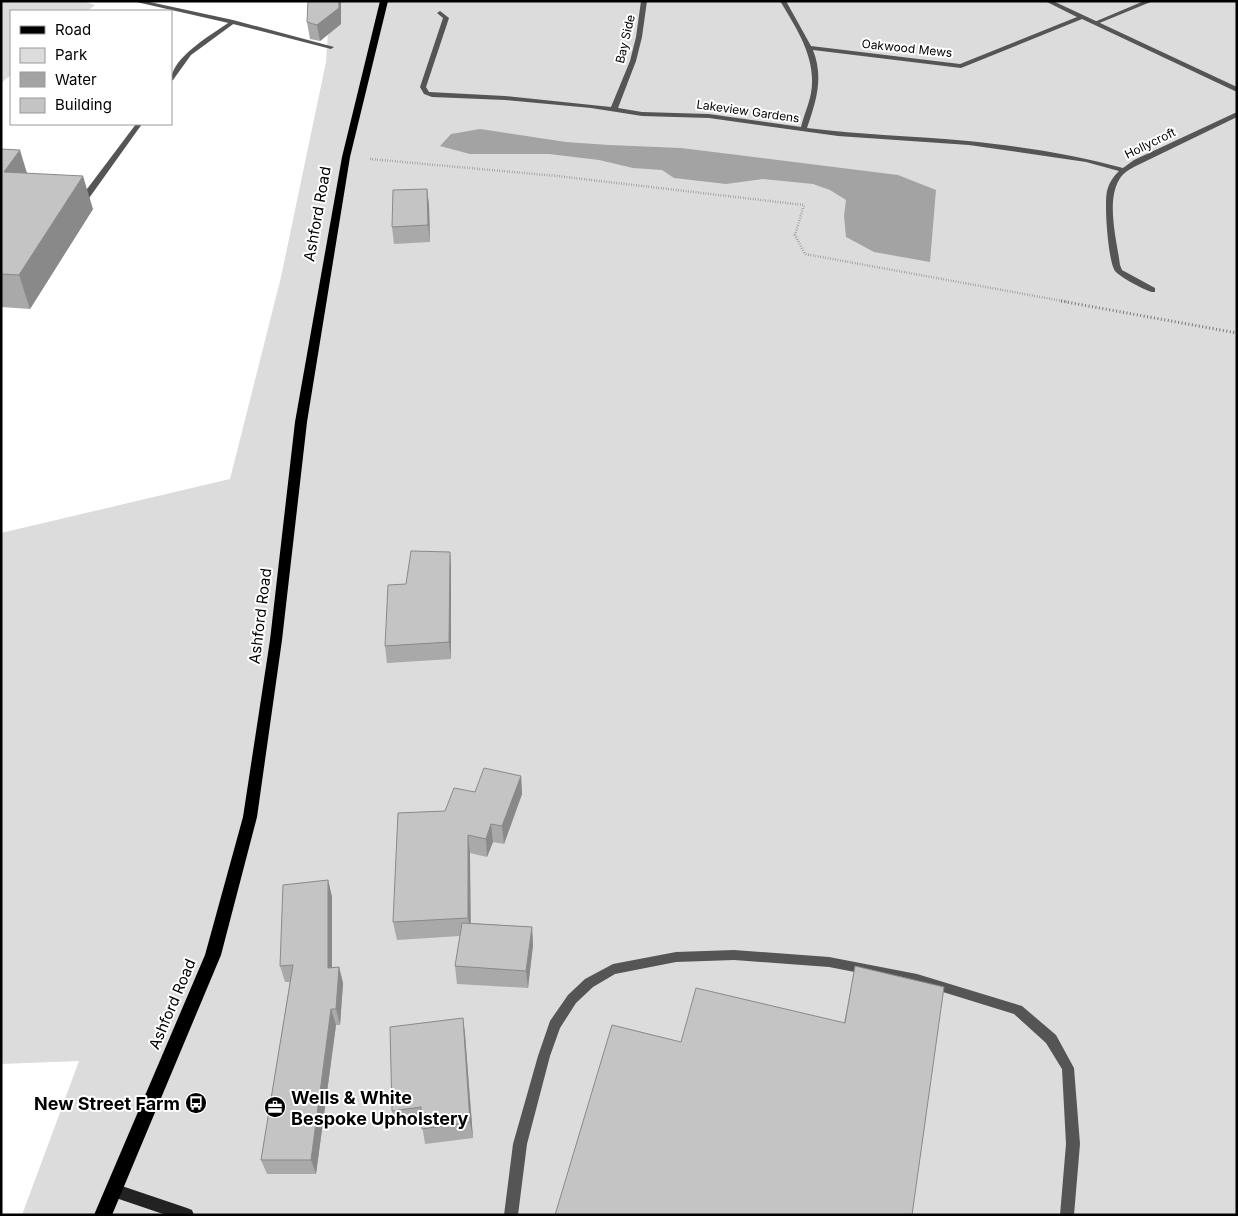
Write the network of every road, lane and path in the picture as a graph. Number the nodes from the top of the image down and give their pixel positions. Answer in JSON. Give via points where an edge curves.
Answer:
{"nodes":[{"id":1,"x":135,"y":1,"type":"edge"},
{"id":2,"x":384,"y":1,"type":"edge"},
{"id":3,"x":644,"y":1,"type":"edge"},
{"id":4,"x":783,"y":1,"type":"edge"},
{"id":5,"x":1048,"y":1,"type":"edge"},
{"id":6,"x":1150,"y":1,"type":"edge"},
{"id":7,"x":440,"y":12,"type":"dead end"},
{"id":8,"x":1082,"y":17,"type":"junction"},
{"id":9,"x":233,"y":22,"type":"junction"},
{"id":10,"x":1095,"y":23,"type":"junction"},
{"id":11,"x":331,"y":47,"type":"dead end"},
{"id":12,"x":810,"y":48,"type":"junction"},
{"id":13,"x":172,"y":78,"type":"edge"},
{"id":14,"x":1237,"y":90,"type":"edge"},
{"id":15,"x":614,"y":109,"type":"junction"},
{"id":16,"x":1237,"y":114,"type":"edge"},
{"id":17,"x":138,"y":125,"type":"edge"},
{"id":18,"x":803,"y":130,"type":"junction"},
{"id":19,"x":346,"y":157,"type":"junction"},
{"id":20,"x":1123,"y":170,"type":"junction"},
{"id":21,"x":84,"y":199,"type":"dead end"},
{"id":22,"x":1152,"y":290,"type":"dead end"},
{"id":23,"x":1237,"y":333,"type":"edge"},
{"id":24,"x":113,"y":1190,"type":"junction"},
{"id":25,"x":103,"y":1215,"type":"edge"},
{"id":26,"x":187,"y":1215,"type":"edge"},
{"id":27,"x":511,"y":1215,"type":"edge"},
{"id":28,"x":1067,"y":1215,"type":"edge"}],
"edges":[{"from":1,"to":9,"type":"street"},
{"from":2,"to":19,"type":"main road","name":"Ashford Road"},
{"from":3,"to":15,"type":"street","name":"Bay Side","via":[[634,61]]},
{"from":4,"to":12,"type":"street"},
{"from":5,"to":8,"type":"street"},
{"from":6,"to":10,"type":"street"},
{"from":7,"to":15,"type":"street","name":"Lakeview Gardens","via":[[446,18],[429,64],[423,87],[426,93]]},
{"from":8,"to":10,"type":"street"},
{"from":8,"to":12,"type":"street","name":"Oakwood Mews","via":[[961,66]]},
{"from":9,"to":11,"type":"street"},
{"from":9,"to":13,"type":"street","via":[[189,54]]},
{"from":10,"to":14,"type":"street"},
{"from":12,"to":18,"type":"street","via":[[815,89]]},
{"from":15,"to":18,"type":"street","name":"Lakeview Gardens","via":[[642,114],[709,116]]},
{"from":16,"to":20,"type":"street","name":"Hollycroft"},
{"from":17,"to":21,"type":"street"},
{"from":18,"to":20,"type":"street","name":"Lakeview Gardens","via":[[1006,148],[1087,160]]},
{"from":19,"to":23,"type":"path","via":[[556,176],[804,205],[795,234],[805,254]]},
{"from":19,"to":24,"type":"main road","name":"Ashford Road","via":[[301,422],[276,640],[250,817],[213,955]]},
{"from":20,"to":22,"type":"street","name":"Hollycroft","via":[[1114,181],[1110,198],[1116,265],[1119,271]]},
{"from":24,"to":25,"type":"main road","name":"Ashford Road"},
{"from":24,"to":26,"type":"street"},
{"from":27,"to":28,"type":"street","via":[[520,1144],[544,1056],[554,1025],[572,999],[589,983],[613,969],[676,957],[734,955],[829,962],[917,979],[1018,1010],[1051,1039],[1068,1068],[1072,1144]]}]}
